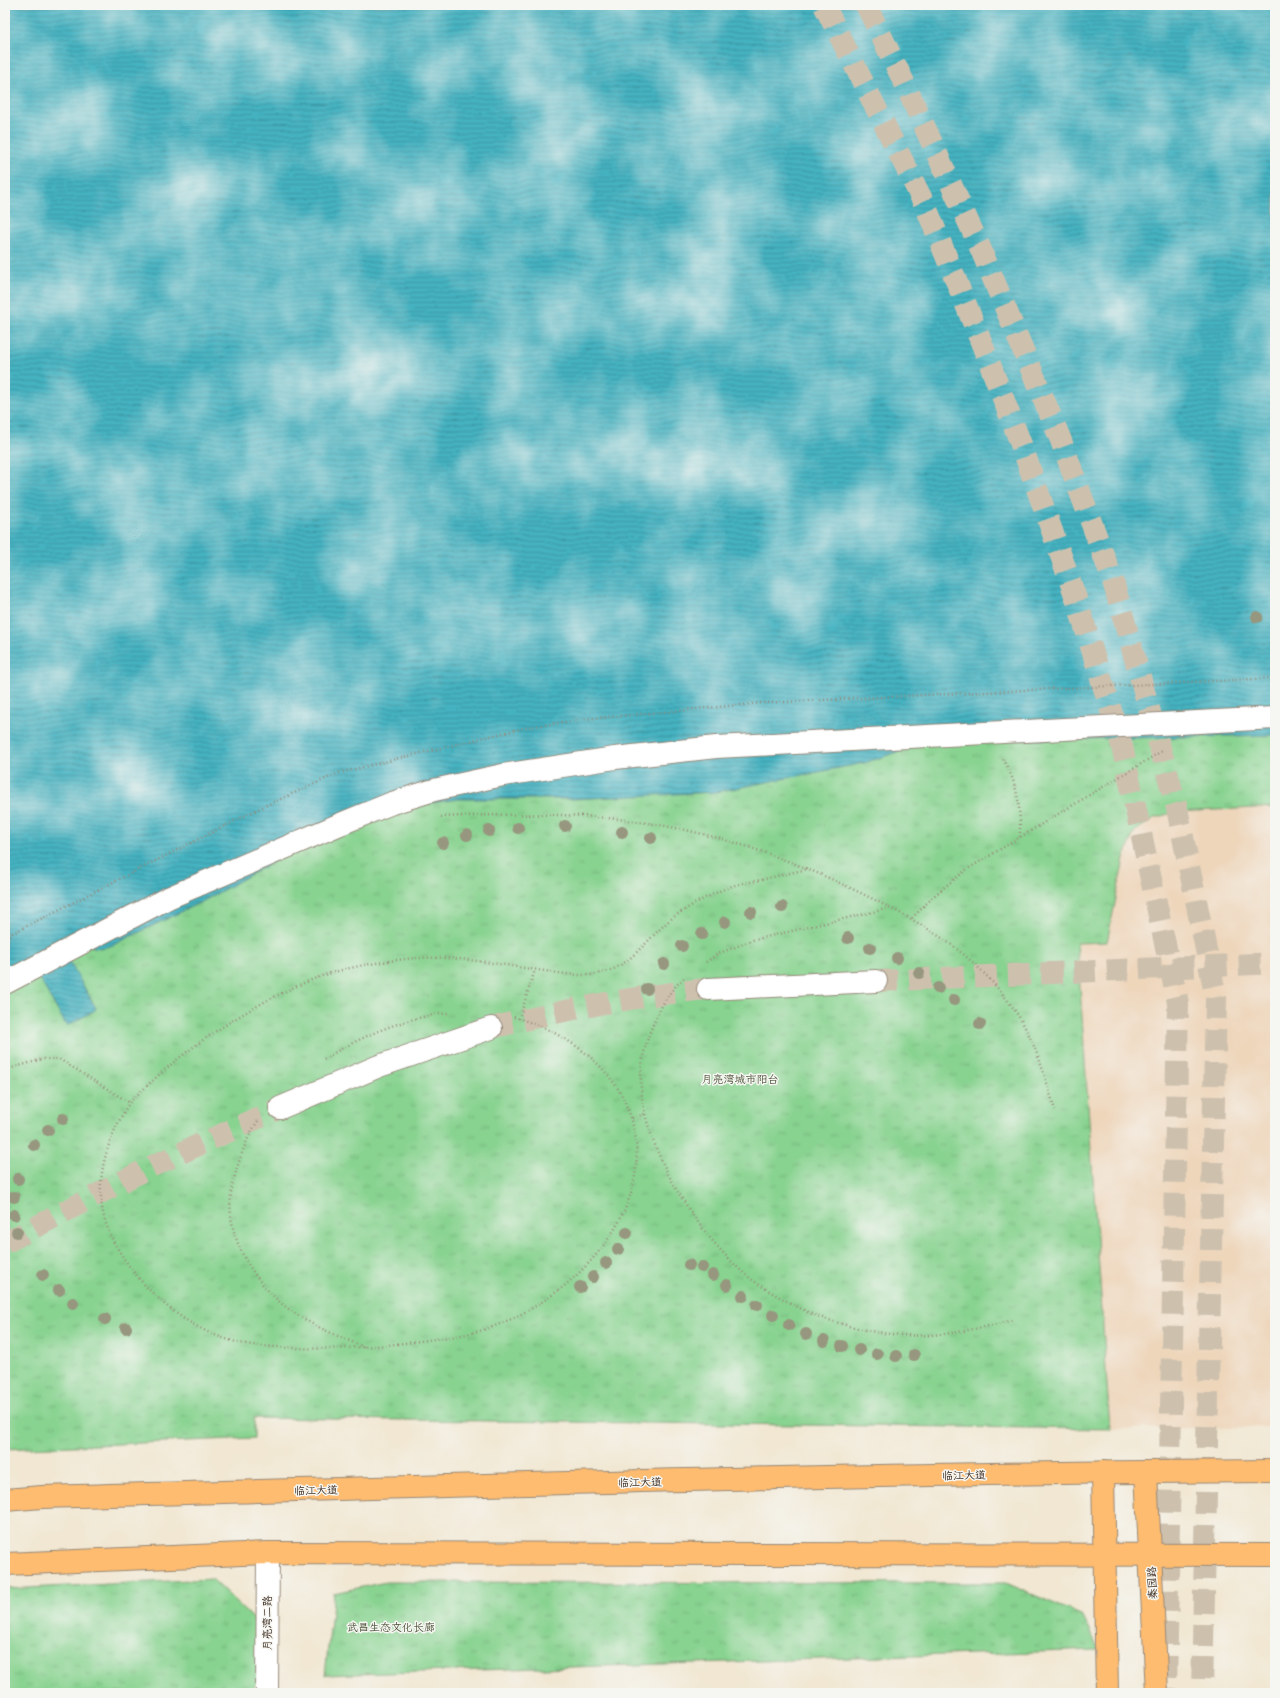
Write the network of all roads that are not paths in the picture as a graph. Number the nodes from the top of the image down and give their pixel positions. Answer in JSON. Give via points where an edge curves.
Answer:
{"nodes":[{"id":1,"x":1275,"y":718,"type":"edge"},
{"id":2,"x":876,"y":981,"type":"tunnel mouth"},
{"id":3,"x":5,"y":982,"type":"edge"},
{"id":4,"x":708,"y":989,"type":"tunnel mouth"},
{"id":5,"x":491,"y":1028,"type":"tunnel mouth"},
{"id":6,"x":280,"y":1108,"type":"tunnel mouth"},
{"id":7,"x":1275,"y":1471,"type":"edge"},
{"id":8,"x":1103,"y":1472,"type":"junction"},
{"id":9,"x":1146,"y":1472,"type":"junction"},
{"id":10,"x":5,"y":1500,"type":"edge"},
{"id":11,"x":268,"y":1553,"type":"junction"},
{"id":12,"x":1105,"y":1554,"type":"junction"},
{"id":13,"x":1275,"y":1554,"type":"edge"},
{"id":14,"x":1150,"y":1555,"type":"junction"},
{"id":15,"x":5,"y":1564,"type":"edge"},
{"id":16,"x":267,"y":1693,"type":"edge"},
{"id":17,"x":1108,"y":1693,"type":"edge"},
{"id":18,"x":1156,"y":1693,"type":"edge"}],
"edges":[{"from":1,"to":3,"type":"street","via":[[716,747],[615,758],[503,775],[434,790],[392,803],[338,825],[168,898]]},
{"from":2,"to":4,"type":"street"},
{"from":5,"to":6,"type":"street","via":[[380,1066]]},
{"from":7,"to":9,"type":"main road","name":"临江大道"},
{"from":8,"to":9,"type":"main road","name":"临江大道"},
{"from":8,"to":10,"type":"main road","name":"临江大道","via":[[286,1490]]},
{"from":8,"to":12,"type":"main road"},
{"from":9,"to":14,"type":"main road","name":"秦园路"},
{"from":11,"to":12,"type":"main road"},
{"from":11,"to":15,"type":"main road"},
{"from":11,"to":16,"type":"street","name":"月亮湾二路"},
{"from":12,"to":14,"type":"main road"},
{"from":12,"to":17,"type":"main road"},
{"from":13,"to":14,"type":"main road"},
{"from":14,"to":18,"type":"main road","name":"秦园路"}]}
